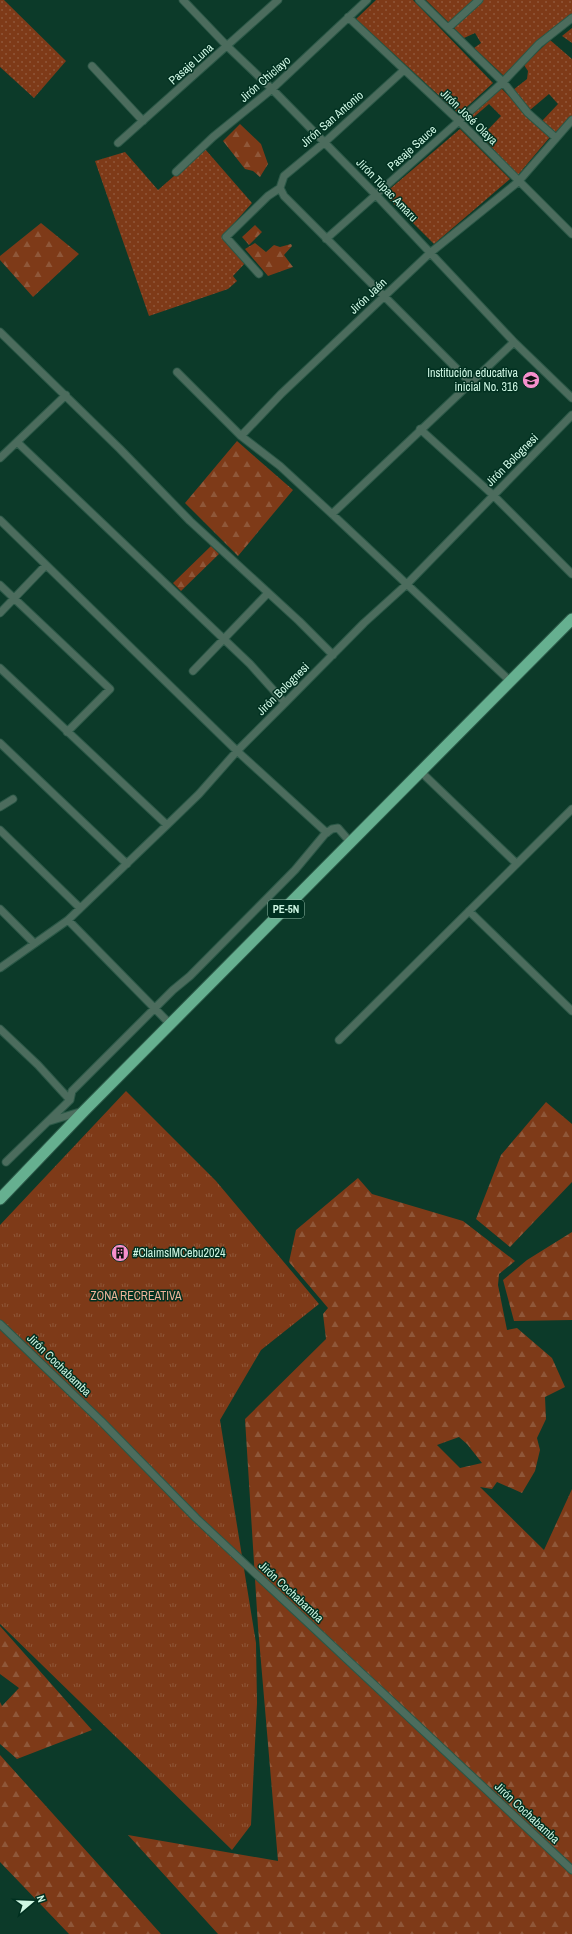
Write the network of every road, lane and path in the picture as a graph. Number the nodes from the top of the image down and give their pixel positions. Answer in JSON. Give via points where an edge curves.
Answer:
{"nodes":[{"id":1,"x":183,"y":0,"type":"edge"},
{"id":2,"x":278,"y":0,"type":"edge"},
{"id":3,"x":367,"y":0,"type":"edge"},
{"id":4,"x":419,"y":0,"type":"edge"},
{"id":5,"x":479,"y":0,"type":"edge"},
{"id":6,"x":348,"y":17,"type":"junction"},
{"id":7,"x":572,"y":18,"type":"edge"},
{"id":8,"x":448,"y":28,"type":"junction"},
{"id":9,"x":227,"y":46,"type":"junction"},
{"id":10,"x":92,"y":66,"type":"dead end"},
{"id":11,"x":404,"y":70,"type":"junction"},
{"id":12,"x":503,"y":82,"type":"junction"},
{"id":13,"x":272,"y":89,"type":"junction"},
{"id":14,"x":458,"y":120,"type":"junction"},
{"id":15,"x":572,"y":120,"type":"edge"},
{"id":16,"x":143,"y":121,"type":"junction"},
{"id":17,"x":556,"y":138,"type":"junction"},
{"id":18,"x":325,"y":142,"type":"junction"},
{"id":19,"x":118,"y":143,"type":"dead end"},
{"id":20,"x":176,"y":172,"type":"dead end"},
{"id":21,"x":518,"y":182,"type":"junction"},
{"id":22,"x":280,"y":188,"type":"junction"},
{"id":23,"x":376,"y":195,"type":"junction"},
{"id":24,"x":572,"y":234,"type":"edge"},
{"id":25,"x":326,"y":239,"type":"junction"},
{"id":26,"x":430,"y":253,"type":"junction"},
{"id":27,"x":259,"y":274,"type":"dead end"},
{"id":28,"x":384,"y":296,"type":"junction"},
{"id":29,"x":0,"y":332,"type":"edge"},
{"id":30,"x":514,"y":342,"type":"junction"},
{"id":31,"x":177,"y":372,"type":"dead end"},
{"id":32,"x":470,"y":382,"type":"junction"},
{"id":33,"x":66,"y":395,"type":"junction"},
{"id":34,"x":572,"y":398,"type":"edge"},
{"id":35,"x":572,"y":415,"type":"edge"},
{"id":36,"x":420,"y":429,"type":"junction"},
{"id":37,"x":241,"y":436,"type":"junction"},
{"id":38,"x":17,"y":442,"type":"junction"},
{"id":39,"x":0,"y":458,"type":"edge"},
{"id":40,"x":493,"y":495,"type":"junction"},
{"id":41,"x":332,"y":514,"type":"junction"},
{"id":42,"x":0,"y":520,"type":"edge"},
{"id":43,"x":46,"y":566,"type":"junction"},
{"id":44,"x":572,"y":574,"type":"edge"},
{"id":45,"x":407,"y":584,"type":"junction"},
{"id":46,"x":0,"y":585,"type":"edge"},
{"id":47,"x":268,"y":593,"type":"junction"},
{"id":48,"x":14,"y":598,"type":"junction"},
{"id":49,"x":0,"y":614,"type":"edge"},
{"id":50,"x":572,"y":619,"type":"edge"},
{"id":51,"x":223,"y":638,"type":"junction"},
{"id":52,"x":333,"y":655,"type":"junction"},
{"id":53,"x":0,"y":668,"type":"edge"},
{"id":54,"x":193,"y":671,"type":"dead end"},
{"id":55,"x":510,"y":681,"type":"junction"},
{"id":56,"x":285,"y":703,"type":"junction"},
{"id":57,"x":67,"y":732,"type":"junction"},
{"id":58,"x":0,"y":743,"type":"edge"},
{"id":59,"x":237,"y":751,"type":"junction"},
{"id":60,"x":420,"y":771,"type":"junction"},
{"id":61,"x":13,"y":799,"type":"dead end"},
{"id":62,"x":0,"y":807,"type":"edge"},
{"id":63,"x":572,"y":809,"type":"edge"},
{"id":64,"x":167,"y":825,"type":"junction"},
{"id":65,"x":0,"y":830,"type":"edge"},
{"id":66,"x":327,"y":833,"type":"junction"},
{"id":67,"x":351,"y":842,"type":"junction"},
{"id":68,"x":516,"y":863,"type":"junction"},
{"id":69,"x":127,"y":864,"type":"junction"},
{"id":70,"x":80,"y":908,"type":"junction"},
{"id":71,"x":0,"y":909,"type":"edge"},
{"id":72,"x":469,"y":911,"type":"junction"},
{"id":73,"x":68,"y":920,"type":"junction"},
{"id":74,"x":34,"y":943,"type":"junction"},
{"id":75,"x":0,"y":968,"type":"edge"},
{"id":76,"x":155,"y":1009,"type":"junction"},
{"id":77,"x":572,"y":1011,"type":"edge"},
{"id":78,"x":171,"y":1025,"type":"junction"},
{"id":79,"x":0,"y":1029,"type":"edge"},
{"id":80,"x":339,"y":1040,"type":"dead end"},
{"id":81,"x":70,"y":1100,"type":"junction"},
{"id":82,"x":85,"y":1110,"type":"junction"},
{"id":83,"x":49,"y":1121,"type":"junction"},
{"id":84,"x":6,"y":1162,"type":"dead end"},
{"id":85,"x":2,"y":1195,"type":"edge"},
{"id":86,"x":0,"y":1324,"type":"edge"},
{"id":87,"x":572,"y":1870,"type":"edge"}],
"edges":[{"from":1,"to":9,"type":"street","name":"Jirón Túpac Amaru"},
{"from":2,"to":9,"type":"street","name":"Pasaje Luna"},
{"from":3,"to":6,"type":"street","name":"Jirón Chiclayo"},
{"from":4,"to":8,"type":"street"},
{"from":5,"to":8,"type":"street"},
{"from":6,"to":11,"type":"street","name":"Jirón José Olaya"},
{"from":6,"to":13,"type":"street","name":"Jirón Chiclayo"},
{"from":7,"to":12,"type":"street","name":"Pasaje Sauce","via":[[539,44]]},
{"from":8,"to":12,"type":"street"},
{"from":9,"to":13,"type":"street","name":"Jirón Túpac Amaru"},
{"from":9,"to":16,"type":"street","name":"Pasaje Luna"},
{"from":10,"to":16,"type":"street"},
{"from":11,"to":14,"type":"street","name":"Jirón José Olaya"},
{"from":11,"to":18,"type":"street","name":"Jirón San Antonio"},
{"from":12,"to":14,"type":"street","name":"Pasaje Sauce"},
{"from":12,"to":17,"type":"street","via":[[528,112]]},
{"from":13,"to":18,"type":"street","name":"Jirón Túpac Amaru"},
{"from":13,"to":20,"type":"street","name":"Jirón Chiclayo","via":[[213,137]]},
{"from":14,"to":21,"type":"street","name":"Jirón José Olaya"},
{"from":14,"to":23,"type":"street","name":"Pasaje Sauce"},
{"from":15,"to":17,"type":"street","name":"Jirón Jaén"},
{"from":16,"to":19,"type":"street","name":"Pasaje Luna"},
{"from":17,"to":21,"type":"street","name":"Jirón Jaén"},
{"from":18,"to":22,"type":"street","name":"Jirón San Antonio","via":[[284,176]]},
{"from":18,"to":23,"type":"street","name":"Jirón Túpac Amaru"},
{"from":21,"to":24,"type":"street","name":"Jirón José Olaya"},
{"from":21,"to":26,"type":"street","name":"Jirón Jaén"},
{"from":22,"to":25,"type":"street","via":[[284,196]]},
{"from":22,"to":27,"type":"street","via":[[268,196],[226,237]]},
{"from":23,"to":25,"type":"street","name":"Pasaje Sauce"},
{"from":23,"to":26,"type":"street","name":"Jirón Túpac Amaru"},
{"from":25,"to":28,"type":"street"},
{"from":26,"to":28,"type":"street","name":"Jirón Jaén"},
{"from":26,"to":30,"type":"street","name":"Jirón Túpac Amaru"},
{"from":28,"to":32,"type":"street"},
{"from":28,"to":37,"type":"street","name":"Jirón Jaén","via":[[286,388]]},
{"from":29,"to":33,"type":"street"},
{"from":30,"to":32,"type":"street"},
{"from":30,"to":34,"type":"street","name":"Jirón Túpac Amaru"},
{"from":31,"to":37,"type":"street"},
{"from":32,"to":36,"type":"street"},
{"from":33,"to":38,"type":"street"},
{"from":33,"to":47,"type":"street","via":[[190,521]]},
{"from":35,"to":40,"type":"street","name":"Jirón Bolognesi"},
{"from":36,"to":40,"type":"street"},
{"from":36,"to":41,"type":"street"},
{"from":37,"to":41,"type":"street","via":[[280,466]]},
{"from":38,"to":39,"type":"street"},
{"from":38,"to":51,"type":"street"},
{"from":40,"to":44,"type":"street"},
{"from":40,"to":45,"type":"street","name":"Jirón Bolognesi"},
{"from":41,"to":45,"type":"street"},
{"from":42,"to":43,"type":"street"},
{"from":43,"to":48,"type":"street"},
{"from":43,"to":59,"type":"street"},
{"from":45,"to":52,"type":"street","name":"Jirón Bolognesi"},
{"from":45,"to":55,"type":"street"},
{"from":46,"to":48,"type":"street"},
{"from":47,"to":51,"type":"street"},
{"from":47,"to":52,"type":"street"},
{"from":48,"to":49,"type":"street"},
{"from":48,"to":57,"type":"street","via":[[110,688]]},
{"from":50,"to":55,"type":"highway","number":"PE-5N"},
{"from":51,"to":54,"type":"street"},
{"from":51,"to":56,"type":"street"},
{"from":52,"to":56,"type":"street","name":"Jirón Bolognesi"},
{"from":53,"to":57,"type":"street"},
{"from":55,"to":60,"type":"highway","number":"PE-5N"},
{"from":56,"to":59,"type":"street","name":"Jirón Bolognesi"},
{"from":57,"to":64,"type":"street"},
{"from":58,"to":69,"type":"street"},
{"from":59,"to":64,"type":"street","name":"Jirón Bolognesi"},
{"from":59,"to":66,"type":"street"},
{"from":60,"to":67,"type":"highway","number":"PE-5N"},
{"from":60,"to":68,"type":"street"},
{"from":61,"to":62,"type":"street"},
{"from":63,"to":68,"type":"street"},
{"from":64,"to":69,"type":"street","name":"Jirón Bolognesi"},
{"from":65,"to":70,"type":"street"},
{"from":66,"to":67,"type":"street","via":[[338,828]]},
{"from":66,"to":76,"type":"street","via":[[295,870]]},
{"from":67,"to":78,"type":"highway","number":"PE-5N"},
{"from":68,"to":72,"type":"street"},
{"from":69,"to":70,"type":"street","name":"Jirón Bolognesi"},
{"from":70,"to":73,"type":"street","name":"Jirón Bolognesi"},
{"from":71,"to":74,"type":"street"},
{"from":72,"to":77,"type":"street"},
{"from":72,"to":80,"type":"street"},
{"from":73,"to":74,"type":"street","name":"Jirón Bolognesi"},
{"from":73,"to":76,"type":"street"},
{"from":74,"to":75,"type":"street","name":"Jirón Bolognesi"},
{"from":76,"to":78,"type":"street"},
{"from":76,"to":81,"type":"street","via":[[72,1091]]},
{"from":78,"to":82,"type":"highway","number":"PE-5N"},
{"from":79,"to":81,"type":"street"},
{"from":81,"to":83,"type":"street"},
{"from":82,"to":83,"type":"street"},
{"from":82,"to":85,"type":"highway","number":"PE-5N"},
{"from":83,"to":84,"type":"street"},
{"from":86,"to":87,"type":"street","name":"Jirón Cochabamba","via":[[101,1421],[196,1518]]}]}
